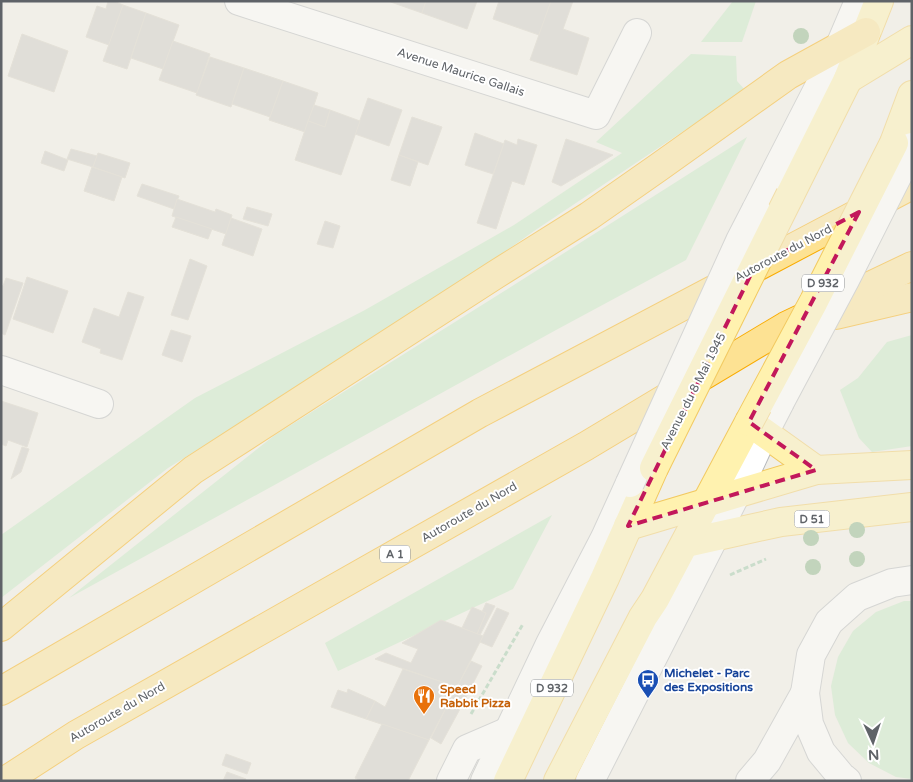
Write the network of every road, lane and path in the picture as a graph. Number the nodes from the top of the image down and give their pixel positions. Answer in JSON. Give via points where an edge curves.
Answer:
{"nodes":[{"id":1,"x":240,"y":1,"type":"edge"},
{"id":2,"x":859,"y":1,"type":"edge"},
{"id":3,"x":879,"y":1,"type":"edge"},
{"id":4,"x":866,"y":32,"type":"junction"},
{"id":5,"x":637,"y":33,"type":"dead end"},
{"id":6,"x":912,"y":40,"type":"edge"},
{"id":7,"x":838,"y":48,"type":"junction"},
{"id":8,"x":848,"y":79,"type":"junction"},
{"id":9,"x":912,"y":95,"type":"edge"},
{"id":10,"x":903,"y":145,"type":"edge"},
{"id":11,"x":912,"y":184,"type":"edge"},
{"id":12,"x":912,"y":266,"type":"edge"},
{"id":13,"x":912,"y":297,"type":"edge"},
{"id":14,"x":786,"y":326,"type":"junction"},
{"id":15,"x":1,"y":370,"type":"edge"},
{"id":16,"x":99,"y":404,"type":"dead end"},
{"id":17,"x":757,"y":428,"type":"junction"},
{"id":18,"x":912,"y":464,"type":"edge"},
{"id":19,"x":816,"y":470,"type":"junction"},
{"id":20,"x":736,"y":494,"type":"junction"},
{"id":21,"x":707,"y":502,"type":"junction"},
{"id":22,"x":912,"y":507,"type":"edge"},
{"id":23,"x":617,"y":532,"type":"junction"},
{"id":24,"x":714,"y":536,"type":"junction"},
{"id":25,"x":686,"y":543,"type":"junction"},
{"id":26,"x":767,"y":558,"type":"dead end"},
{"id":27,"x":724,"y":578,"type":"dead end"},
{"id":28,"x":912,"y":580,"type":"edge"},
{"id":29,"x":1,"y":627,"type":"edge"},
{"id":30,"x":514,"y":639,"type":"dead end"},
{"id":31,"x":1,"y":691,"type":"edge"},
{"id":32,"x":805,"y":693,"type":"junction"},
{"id":33,"x":538,"y":717,"type":"junction"},
{"id":34,"x":466,"y":722,"type":"dead end"},
{"id":35,"x":509,"y":731,"type":"junction"},
{"id":36,"x":4,"y":781,"type":"edge"},
{"id":37,"x":451,"y":781,"type":"edge"},
{"id":38,"x":484,"y":781,"type":"edge"},
{"id":39,"x":508,"y":781,"type":"edge"},
{"id":40,"x":558,"y":781,"type":"edge"},
{"id":41,"x":590,"y":781,"type":"edge"},
{"id":42,"x":750,"y":781,"type":"edge"},
{"id":43,"x":847,"y":781,"type":"edge"}],
"edges":[{"from":1,"to":5,"type":"street","name":"Avenue Maurice Gallais","via":[[596,115]]},
{"from":2,"to":7,"type":"street"},
{"from":3,"to":4,"type":"main road","name":"Avenue du 8 Mai 1945"},
{"from":4,"to":7,"type":"highway"},
{"from":4,"to":8,"type":"main road","name":"Avenue du 8 Mai 1945"},
{"from":6,"to":8,"type":"main road"},
{"from":7,"to":23,"type":"street","bridge":true,"via":[[736,250],[630,483]]},
{"from":7,"to":29,"type":"highway","via":[[788,75],[589,216],[193,470]]},
{"from":8,"to":23,"type":"main road","name":"Avenue du 8 Mai 1945","number":"D 932","bridge":true,"via":[[654,468]]},
{"from":9,"to":10,"type":"main road","number":"D 932"},
{"from":10,"to":17,"type":"main road","number":"D 932","bridge":true,"via":[[814,301]]},
{"from":10,"to":17,"type":"street","bridge":true,"via":[[845,280],[780,402]]},
{"from":11,"to":31,"type":"highway","name":"Autoroute du Nord","via":[[480,413]]},
{"from":12,"to":14,"type":"highway","name":"Autoroute du Nord","number":"A 1"},
{"from":13,"to":14,"type":"highway"},
{"from":14,"to":36,"type":"highway","name":"Autoroute du Nord","number":"A 1","via":[[586,446],[76,735]]},
{"from":15,"to":16,"type":"street"},
{"from":17,"to":19,"type":"main road"},
{"from":17,"to":20,"type":"street"},
{"from":17,"to":21,"type":"main road","number":"D 932"},
{"from":18,"to":19,"type":"main road"},
{"from":19,"to":20,"type":"main road"},
{"from":20,"to":21,"type":"main road"},
{"from":20,"to":24,"type":"street"},
{"from":21,"to":23,"type":"main road"},
{"from":21,"to":25,"type":"main road","number":"D 932"},
{"from":22,"to":24,"type":"main road","number":"D 51","via":[[781,522]]},
{"from":23,"to":33,"type":"main road","name":"Avenue du 8 Mai 1945","number":"D 932","via":[[574,644]]},
{"from":23,"to":35,"type":"street","via":[[550,644]]},
{"from":24,"to":25,"type":"main road","number":"D 51"},
{"from":24,"to":41,"type":"street"},
{"from":25,"to":40,"type":"main road","number":"D 932","via":[[639,625]]},
{"from":26,"to":27,"type":"path"},
{"from":28,"to":32,"type":"street","via":[[892,583],[857,596],[829,622],[811,655]]},
{"from":30,"to":34,"type":"path"},
{"from":32,"to":42,"type":"street","via":[[767,761]]},
{"from":32,"to":43,"type":"street","via":[[809,724],[821,752]]},
{"from":33,"to":35,"type":"street"},
{"from":33,"to":39,"type":"main road","name":"Avenue du 8 Mai 1945","number":"D 932"},
{"from":35,"to":37,"type":"street","via":[[467,749]]},
{"from":35,"to":38,"type":"street"}]}
